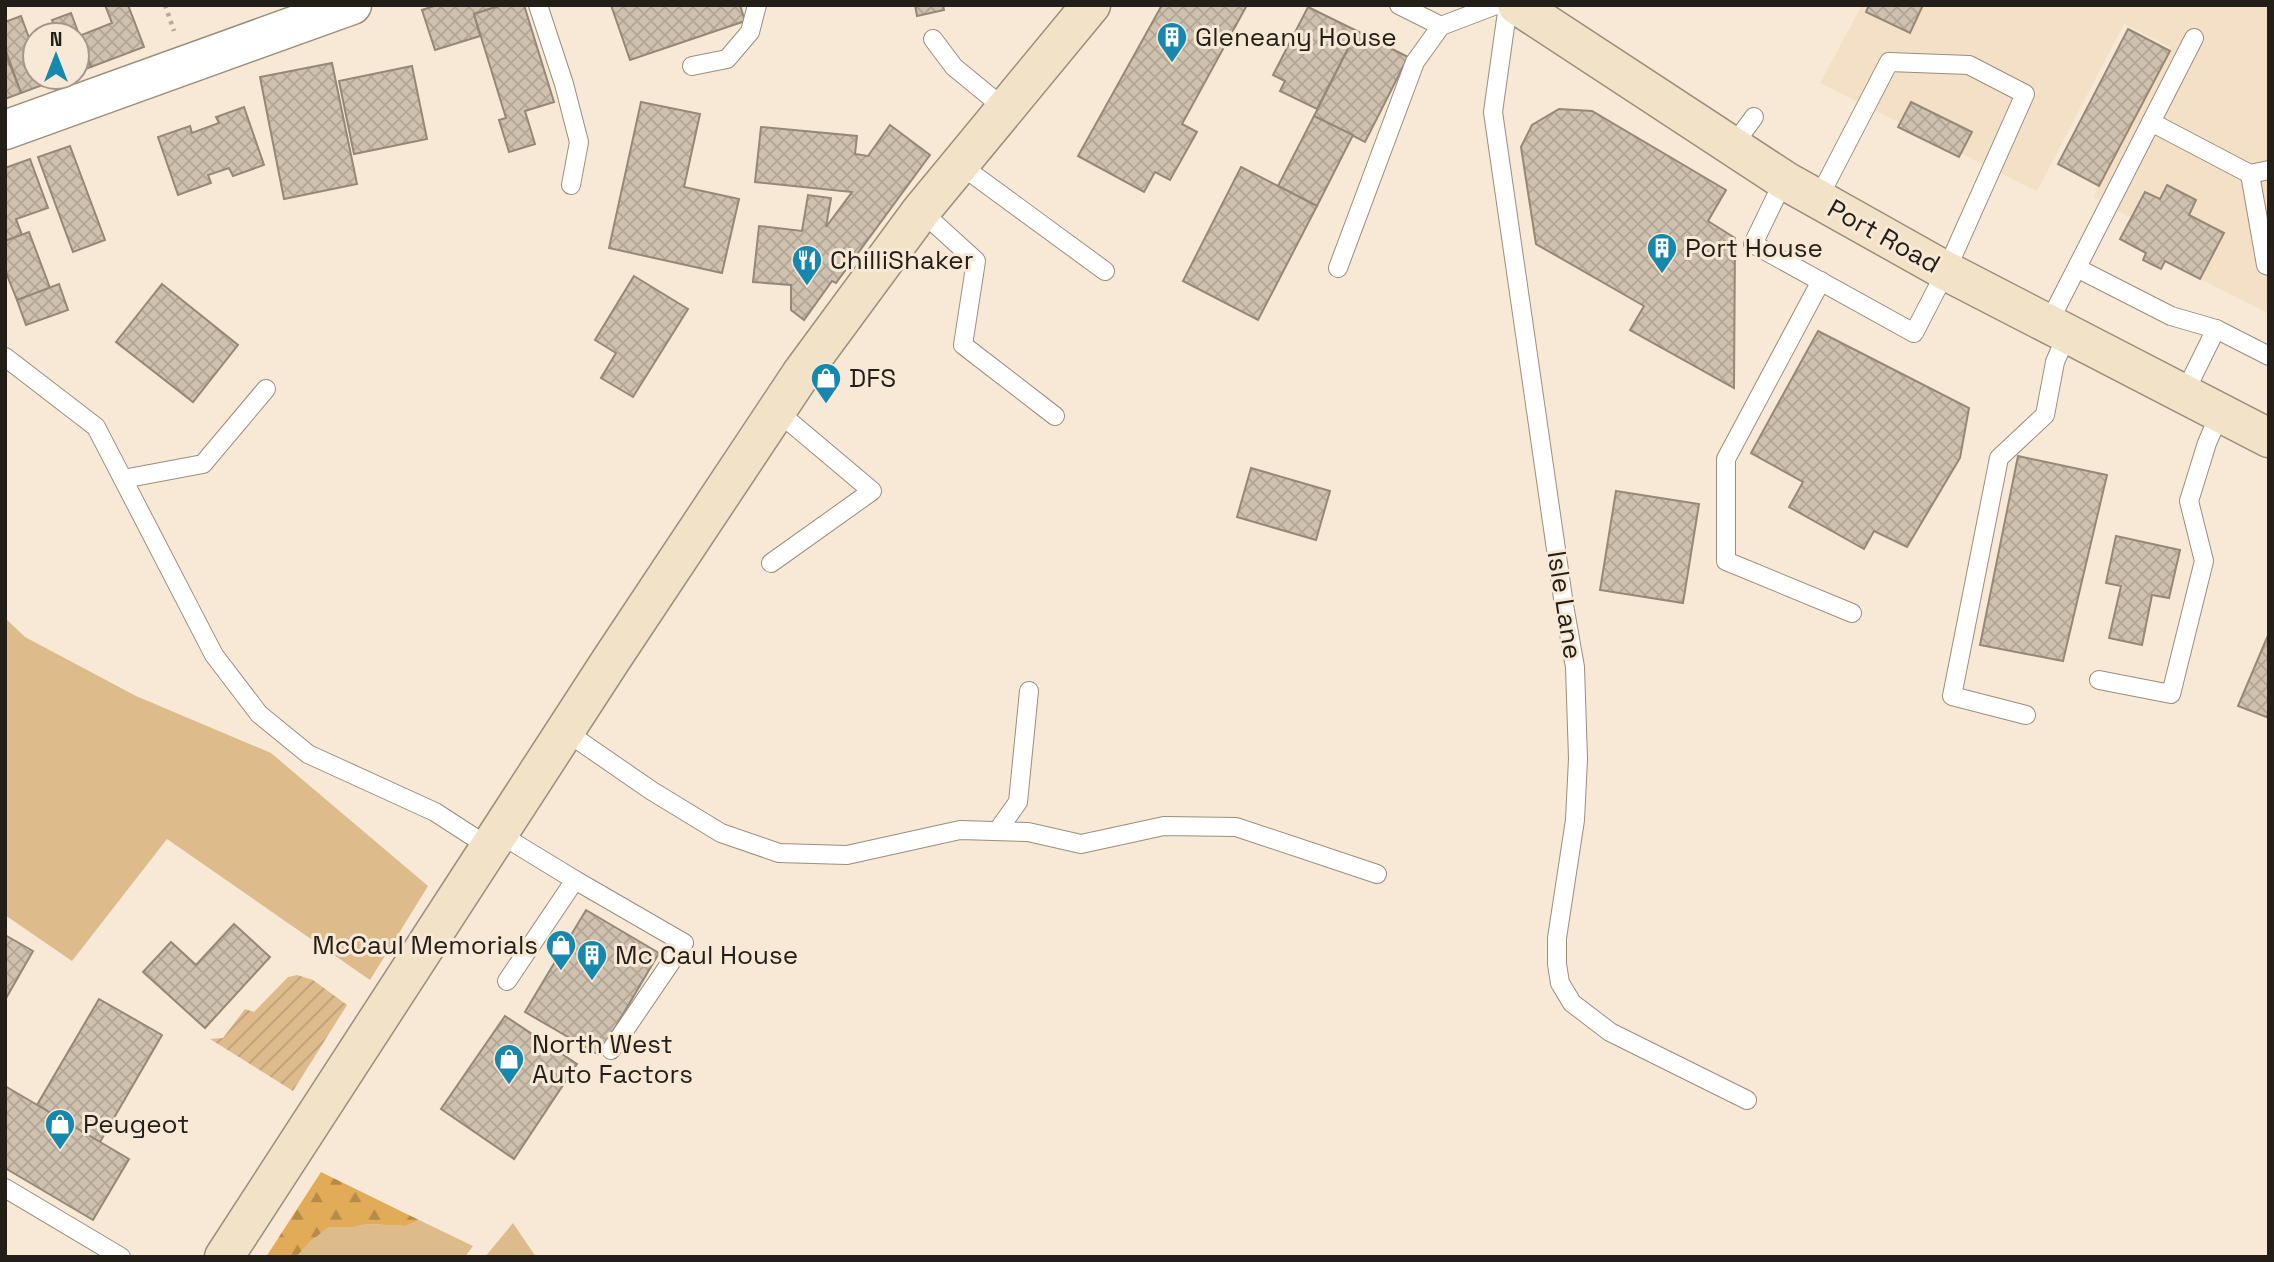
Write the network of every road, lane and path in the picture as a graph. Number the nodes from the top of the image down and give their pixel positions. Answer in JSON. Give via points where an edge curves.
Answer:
{"nodes":[{"id":1,"x":352,"y":5,"type":"edge"},
{"id":2,"x":538,"y":5,"type":"edge"},
{"id":3,"x":757,"y":5,"type":"edge"},
{"id":4,"x":1091,"y":5,"type":"edge"},
{"id":5,"x":1399,"y":5,"type":"edge"},
{"id":6,"x":1496,"y":5,"type":"edge"},
{"id":7,"x":1508,"y":5,"type":"edge"},
{"id":8,"x":1517,"y":5,"type":"edge"},
{"id":9,"x":1441,"y":26,"type":"junction"},
{"id":10,"x":933,"y":38,"type":"dead end"},
{"id":11,"x":2194,"y":38,"type":"dead end"},
{"id":12,"x":692,"y":66,"type":"dead end"},
{"id":13,"x":1004,"y":108,"type":"junction"},
{"id":14,"x":1754,"y":117,"type":"dead end"},
{"id":15,"x":2151,"y":122,"type":"junction"},
{"id":16,"x":5,"y":130,"type":"edge"},
{"id":17,"x":1731,"y":147,"type":"junction"},
{"id":18,"x":959,"y":164,"type":"junction"},
{"id":19,"x":2269,"y":170,"type":"edge"},
{"id":20,"x":2250,"y":174,"type":"junction"},
{"id":21,"x":1784,"y":180,"type":"junction"},
{"id":22,"x":571,"y":184,"type":"dead end"},
{"id":23,"x":1818,"y":199,"type":"junction"},
{"id":24,"x":921,"y":211,"type":"junction"},
{"id":25,"x":2269,"y":266,"type":"edge"},
{"id":26,"x":1338,"y":268,"type":"dead end"},
{"id":27,"x":2077,"y":268,"type":"junction"},
{"id":28,"x":1105,"y":271,"type":"dead end"},
{"id":29,"x":1946,"y":271,"type":"junction"},
{"id":30,"x":1821,"y":281,"type":"junction"},
{"id":31,"x":2058,"y":329,"type":"junction"},
{"id":32,"x":2216,"y":329,"type":"junction"},
{"id":33,"x":2269,"y":356,"type":"edge"},
{"id":34,"x":5,"y":357,"type":"edge"},
{"id":35,"x":266,"y":389,"type":"dead end"},
{"id":36,"x":2184,"y":394,"type":"junction"},
{"id":37,"x":777,"y":411,"type":"junction"},
{"id":38,"x":2220,"y":413,"type":"junction"},
{"id":39,"x":1055,"y":416,"type":"dead end"},
{"id":40,"x":2269,"y":438,"type":"edge"},
{"id":41,"x":123,"y":479,"type":"junction"},
{"id":42,"x":771,"y":563,"type":"dead end"},
{"id":43,"x":1852,"y":613,"type":"dead end"},
{"id":44,"x":2099,"y":680,"type":"dead end"},
{"id":45,"x":1029,"y":691,"type":"dead end"},
{"id":46,"x":2026,"y":715,"type":"dead end"},
{"id":47,"x":565,"y":731,"type":"junction"},
{"id":48,"x":998,"y":830,"type":"junction"},
{"id":49,"x":494,"y":840,"type":"junction"},
{"id":50,"x":1377,"y":874,"type":"dead end"},
{"id":51,"x":575,"y":880,"type":"junction"},
{"id":52,"x":507,"y":981,"type":"dead end"},
{"id":53,"x":611,"y":1049,"type":"dead end"},
{"id":54,"x":1748,"y":1100,"type":"dead end"},
{"id":55,"x":5,"y":1188,"type":"edge"},
{"id":56,"x":121,"y":1257,"type":"edge"},
{"id":57,"x":224,"y":1257,"type":"edge"}],
"edges":[{"from":1,"to":16,"type":"street"},
{"from":2,"to":22,"type":"lane","via":[[579,142]]},
{"from":3,"to":12,"type":"lane","via":[[750,32],[727,59]]},
{"from":4,"to":13,"type":"main road"},
{"from":5,"to":9,"type":"lane"},
{"from":6,"to":9,"type":"lane"},
{"from":7,"to":54,"type":"lane","name":"Isle Lane","via":[[1493,113],[1575,667],[1578,759],[1575,820],[1557,938],[1560,983],[1572,1003],[1611,1032]]},
{"from":8,"to":17,"type":"main road","name":"Port Road"},
{"from":9,"to":26,"type":"lane","via":[[1415,62]]},
{"from":10,"to":13,"type":"lane","via":[[954,67]]},
{"from":11,"to":15,"type":"lane"},
{"from":13,"to":18,"type":"main road"},
{"from":14,"to":17,"type":"lane"},
{"from":15,"to":20,"type":"lane"},
{"from":15,"to":27,"type":"lane"},
{"from":17,"to":21,"type":"main road","name":"Port Road"},
{"from":18,"to":24,"type":"main road"},
{"from":18,"to":28,"type":"lane"},
{"from":19,"to":20,"type":"lane"},
{"from":20,"to":25,"type":"lane"},
{"from":21,"to":23,"type":"main road","name":"Port Road"},
{"from":21,"to":30,"type":"lane","via":[[1753,244]]},
{"from":23,"to":29,"type":"main road","name":"Port Road"},
{"from":23,"to":29,"type":"lane","via":[[1889,62],[1969,65],[2025,93]]},
{"from":24,"to":37,"type":"main road"},
{"from":24,"to":39,"type":"lane","via":[[976,261],[963,345]]},
{"from":27,"to":31,"type":"lane"},
{"from":27,"to":32,"type":"lane","via":[[2171,316]]},
{"from":29,"to":30,"type":"lane","via":[[1914,333]]},
{"from":29,"to":31,"type":"main road","name":"Port Road"},
{"from":30,"to":43,"type":"lane","via":[[1726,459],[1726,561]]},
{"from":31,"to":36,"type":"main road","name":"Port Road"},
{"from":31,"to":46,"type":"lane","via":[[2045,415],[1999,458],[1952,696]]},
{"from":32,"to":33,"type":"lane"},
{"from":32,"to":36,"type":"lane"},
{"from":34,"to":41,"type":"lane","via":[[96,427]]},
{"from":35,"to":41,"type":"lane","via":[[203,464]]},
{"from":36,"to":38,"type":"main road","name":"Port Road"},
{"from":37,"to":42,"type":"lane","via":[[872,491]]},
{"from":37,"to":47,"type":"main road"},
{"from":38,"to":40,"type":"main road","name":"Port Road"},
{"from":38,"to":44,"type":"lane","via":[[2189,501],[2204,561],[2171,694]]},
{"from":41,"to":49,"type":"lane","via":[[215,655],[259,714],[308,754]]},
{"from":45,"to":48,"type":"lane","via":[[1018,802]]},
{"from":47,"to":48,"type":"lane","via":[[721,833],[779,853],[847,855],[960,830]]},
{"from":47,"to":49,"type":"main road"},
{"from":48,"to":50,"type":"lane","via":[[1028,831],[1081,844],[1164,826],[1236,827]]},
{"from":49,"to":51,"type":"lane"},
{"from":49,"to":57,"type":"main road"},
{"from":51,"to":52,"type":"lane"},
{"from":51,"to":53,"type":"lane","via":[[684,943]]},
{"from":55,"to":56,"type":"lane"}]}
